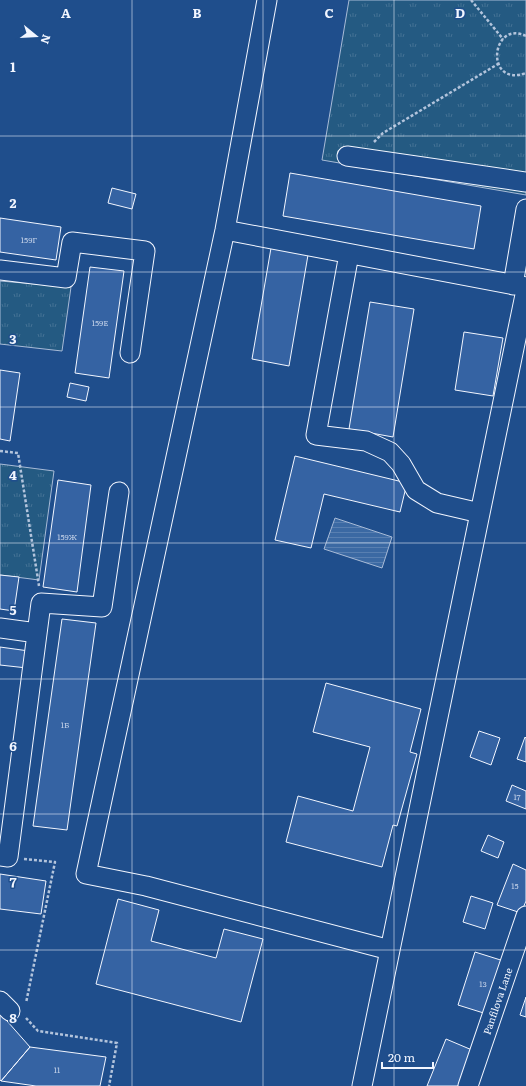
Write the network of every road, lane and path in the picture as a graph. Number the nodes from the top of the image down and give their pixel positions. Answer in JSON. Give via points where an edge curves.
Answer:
{"nodes":[{"id":1,"x":267,"y":0,"type":"edge"},
{"id":2,"x":471,"y":0,"type":"edge"},
{"id":3,"x":526,"y":36,"type":"edge"},
{"id":4,"x":503,"y":39,"type":"junction"},
{"id":5,"x":498,"y":64,"type":"junction"},
{"id":6,"x":526,"y":73,"type":"edge"},
{"id":7,"x":352,"y":156,"type":"joint"},
{"id":8,"x":526,"y":182,"type":"edge"},
{"id":9,"x":526,"y":209,"type":"edge"},
{"id":10,"x":225,"y":230,"type":"junction"},
{"id":11,"x":349,"y":254,"type":"junction"},
{"id":12,"x":0,"y":270,"type":"edge"},
{"id":13,"x":522,"y":287,"type":"edge"},
{"id":14,"x":130,"y":353,"type":"dead end"},
{"id":15,"x":0,"y":451,"type":"edge"},
{"id":16,"x":119,"y":492,"type":"dead end"},
{"id":17,"x":480,"y":513,"type":"junction"},
{"id":18,"x":41,"y":602,"type":"junction"},
{"id":19,"x":0,"y":628,"type":"edge"},
{"id":20,"x":37,"y":633,"type":"junction"},
{"id":21,"x":4,"y":856,"type":"edge"},
{"id":22,"x":526,"y":916,"type":"edge"},
{"id":23,"x":390,"y":950,"type":"junction"},
{"id":24,"x":11,"y":1009,"type":"edge"},
{"id":25,"x":109,"y":1086,"type":"edge"},
{"id":26,"x":362,"y":1086,"type":"edge"},
{"id":27,"x":468,"y":1086,"type":"edge"}],
"edges":[{"from":1,"to":10,"type":"street"},
{"from":2,"to":4,"type":"path"},
{"from":3,"to":4,"type":"path","via":[[516,34]]},
{"from":4,"to":5,"type":"path","via":[[496,51]]},
{"from":5,"to":6,"type":"path","via":[[514,75]]},
{"from":5,"to":7,"type":"path","via":[[383,133]]},
{"from":7,"to":8,"type":"street"},
{"from":9,"to":13,"type":"street"},
{"from":10,"to":11,"type":"street"},
{"from":10,"to":23,"type":"street","via":[[86,874],[146,886]]},
{"from":11,"to":13,"type":"street"},
{"from":11,"to":17,"type":"street","via":[[316,435],[366,441],[390,452],[401,464],[416,490],[437,503]]},
{"from":12,"to":14,"type":"street","via":[[66,278],[72,242],[145,251]]},
{"from":13,"to":17,"type":"street"},
{"from":15,"to":18,"type":"path","via":[[18,453]]},
{"from":16,"to":18,"type":"street","via":[[102,607]]},
{"from":17,"to":23,"type":"street"},
{"from":18,"to":20,"type":"street"},
{"from":19,"to":20,"type":"street"},
{"from":20,"to":21,"type":"street"},
{"from":21,"to":24,"type":"path","via":[[55,862]]},
{"from":22,"to":27,"type":"street","name":"Panfilova Lane"},
{"from":23,"to":26,"type":"street"},
{"from":24,"to":25,"type":"path","via":[[38,1031],[117,1043]]}]}
